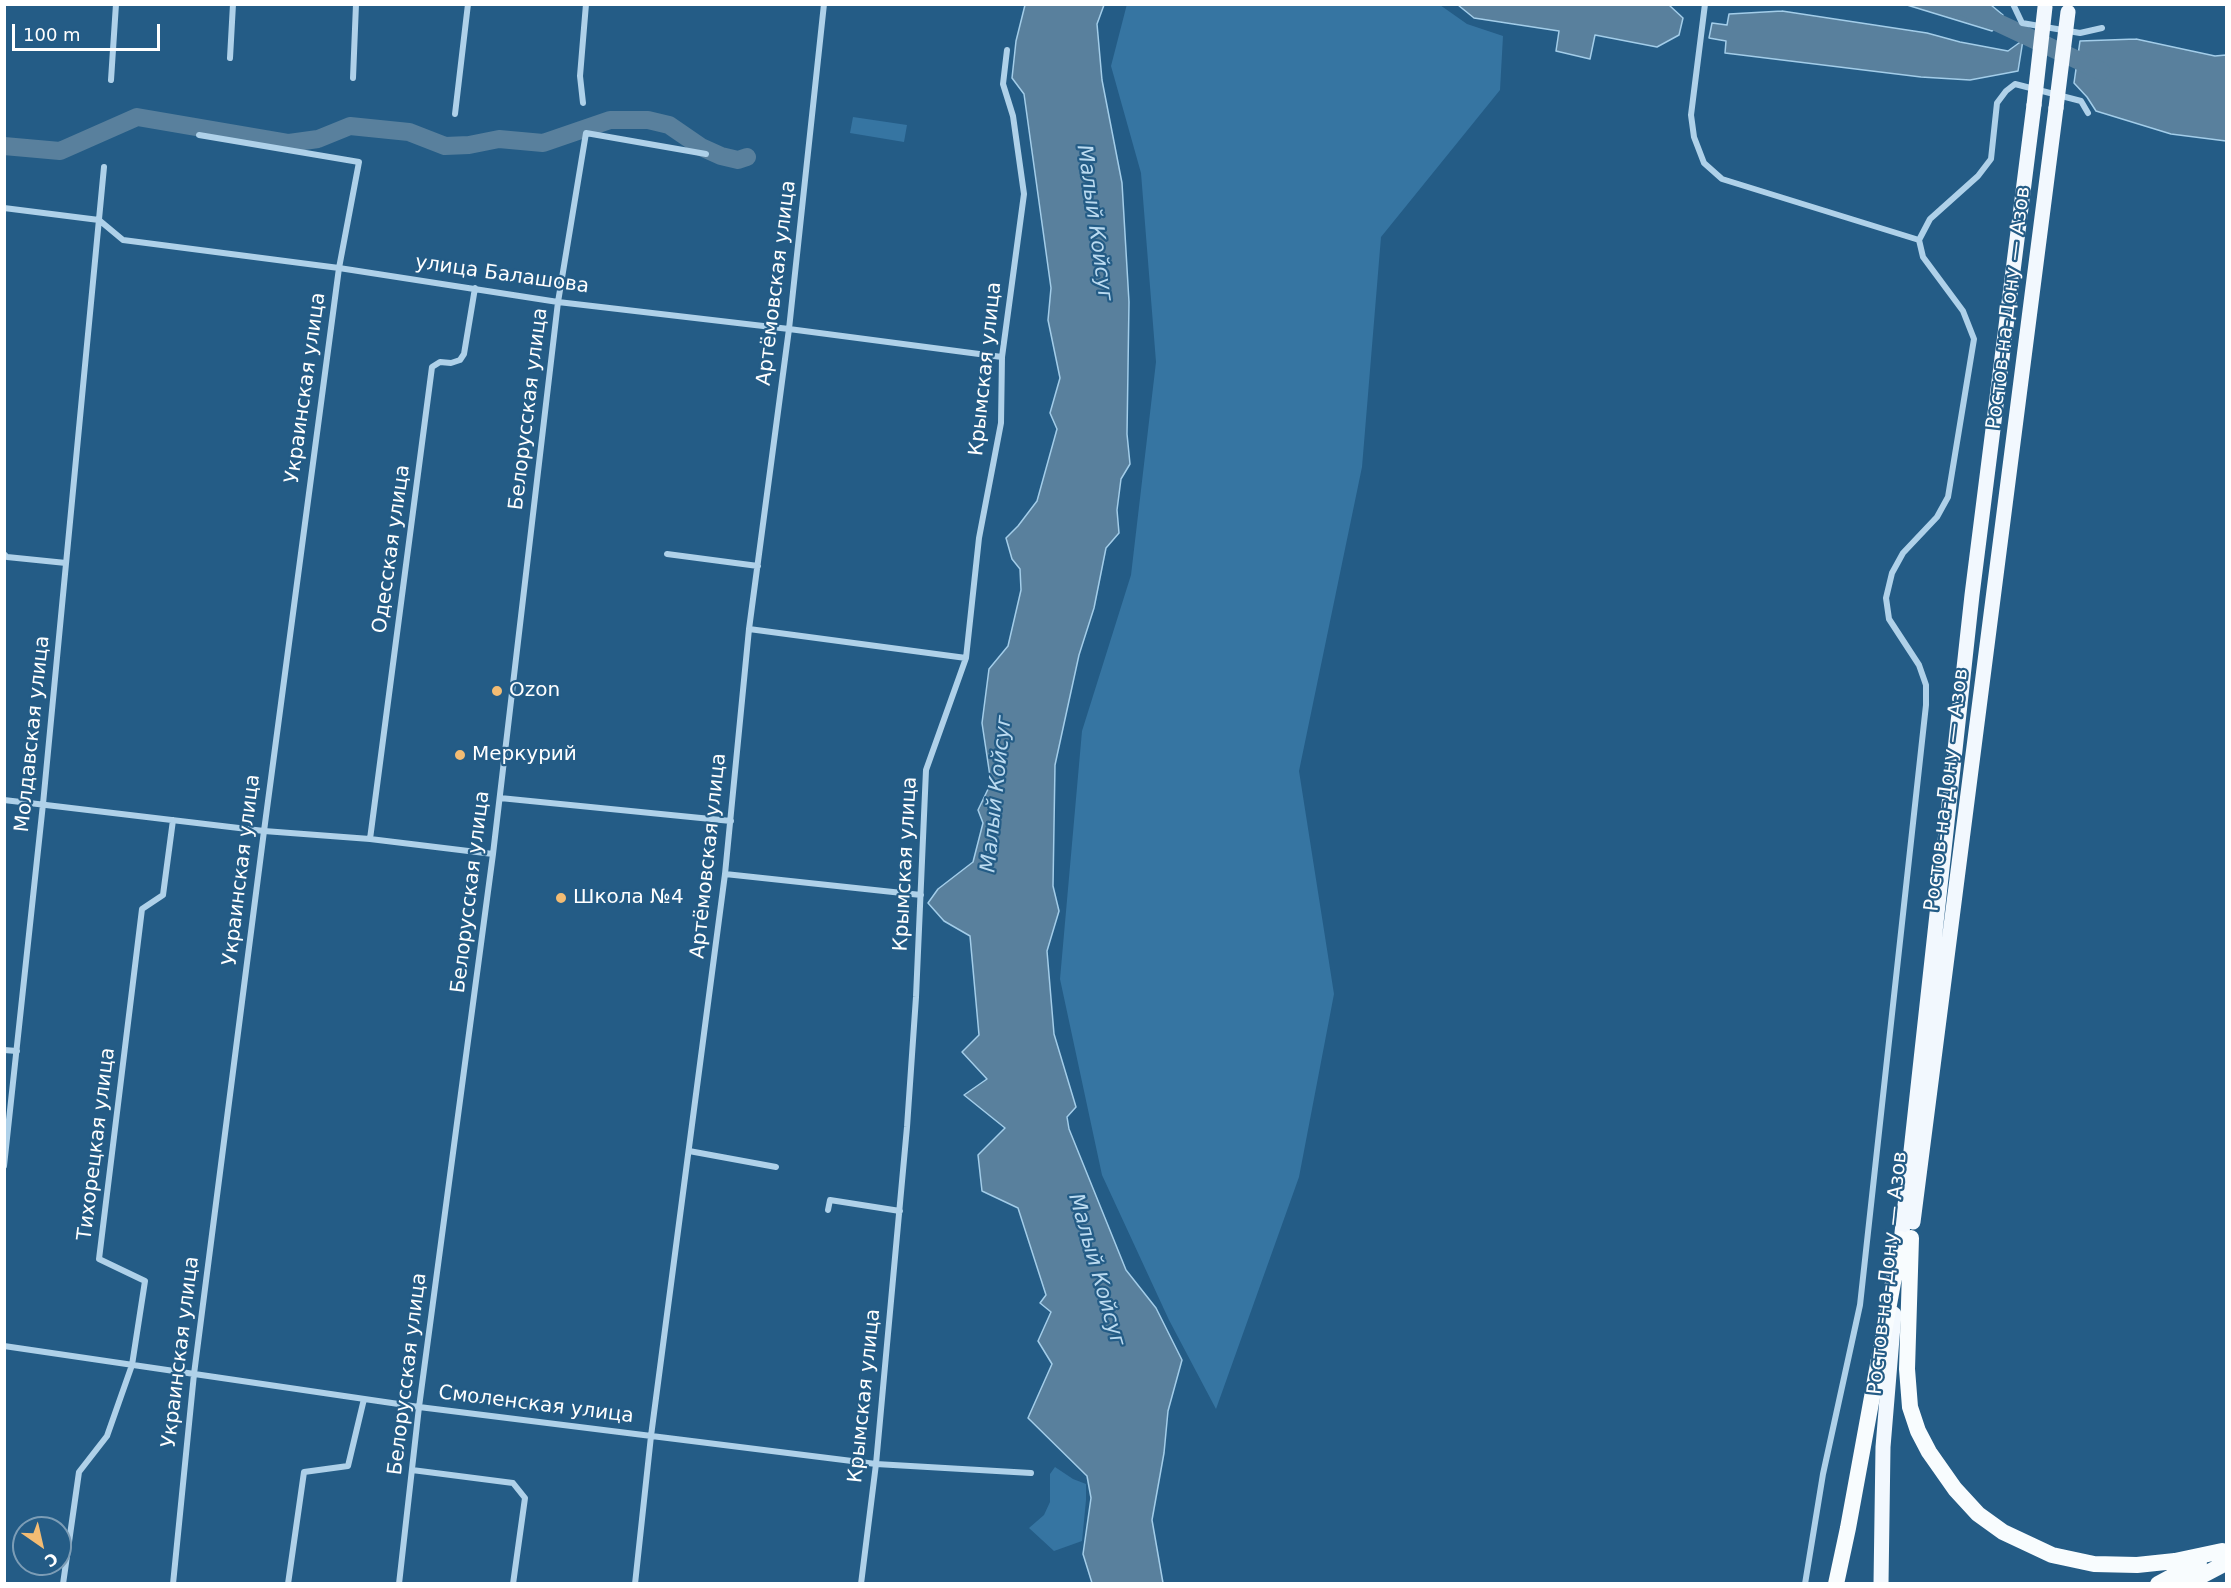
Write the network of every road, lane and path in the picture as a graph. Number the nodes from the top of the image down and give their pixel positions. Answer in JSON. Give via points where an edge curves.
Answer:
{"nodes":[{"id":1,"x":116,"y":4,"type":"edge"},
{"id":2,"x":233,"y":4,"type":"edge"},
{"id":3,"x":356,"y":4,"type":"edge"},
{"id":4,"x":468,"y":4,"type":"edge"},
{"id":5,"x":586,"y":4,"type":"edge"},
{"id":6,"x":824,"y":4,"type":"edge"},
{"id":7,"x":1706,"y":4,"type":"edge"},
{"id":8,"x":2013,"y":4,"type":"edge"},
{"id":9,"x":2045,"y":6,"type":"edge"},
{"id":10,"x":2069,"y":8,"type":"edge"},
{"id":11,"x":2102,"y":28,"type":"dead end"},
{"id":12,"x":1007,"y":50,"type":"dead end"},
{"id":13,"x":230,"y":58,"type":"dead end"},
{"id":14,"x":353,"y":78,"type":"dead end"},
{"id":15,"x":111,"y":80,"type":"dead end"},
{"id":16,"x":583,"y":104,"type":"dead end"},
{"id":17,"x":2088,"y":112,"type":"dead end"},
{"id":18,"x":455,"y":114,"type":"dead end"},
{"id":19,"x":199,"y":135,"type":"dead end"},
{"id":20,"x":706,"y":154,"type":"dead end"},
{"id":21,"x":104,"y":166,"type":"dead end"},
{"id":22,"x":4,"y":208,"type":"edge"},
{"id":23,"x":99,"y":220,"type":"junction"},
{"id":24,"x":1919,"y":240,"type":"junction"},
{"id":25,"x":339,"y":268,"type":"junction"},
{"id":26,"x":474,"y":288,"type":"junction"},
{"id":27,"x":558,"y":302,"type":"junction"},
{"id":28,"x":789,"y":328,"type":"junction"},
{"id":29,"x":1002,"y":357,"type":"junction"},
{"id":30,"x":4,"y":554,"type":"edge"},
{"id":31,"x":667,"y":554,"type":"dead end"},
{"id":32,"x":66,"y":563,"type":"junction"},
{"id":33,"x":758,"y":566,"type":"junction"},
{"id":34,"x":749,"y":629,"type":"junction"},
{"id":35,"x":966,"y":658,"type":"junction"},
{"id":36,"x":500,"y":798,"type":"junction"},
{"id":37,"x":4,"y":800,"type":"edge"},
{"id":38,"x":43,"y":804,"type":"junction"},
{"id":39,"x":173,"y":820,"type":"junction"},
{"id":40,"x":730,"y":821,"type":"junction"},
{"id":41,"x":264,"y":831,"type":"junction"},
{"id":42,"x":370,"y":839,"type":"junction"},
{"id":43,"x":493,"y":854,"type":"junction"},
{"id":44,"x":725,"y":874,"type":"junction"},
{"id":45,"x":921,"y":896,"type":"junction"},
{"id":46,"x":4,"y":1050,"type":"edge"},
{"id":47,"x":17,"y":1051,"type":"junction"},
{"id":48,"x":689,"y":1151,"type":"junction"},
{"id":49,"x":4,"y":1166,"type":"edge"},
{"id":50,"x":776,"y":1167,"type":"dead end"},
{"id":51,"x":828,"y":1210,"type":"dead end"},
{"id":52,"x":900,"y":1211,"type":"junction"},
{"id":53,"x":1906,"y":1239,"type":"junction"},
{"id":54,"x":4,"y":1346,"type":"edge"},
{"id":55,"x":132,"y":1365,"type":"junction"},
{"id":56,"x":194,"y":1374,"type":"junction"},
{"id":57,"x":364,"y":1399,"type":"junction"},
{"id":58,"x":419,"y":1407,"type":"junction"},
{"id":59,"x":651,"y":1436,"type":"junction"},
{"id":60,"x":876,"y":1464,"type":"junction"},
{"id":61,"x":412,"y":1470,"type":"junction"},
{"id":62,"x":1031,"y":1473,"type":"dead end"},
{"id":63,"x":2225,"y":1554,"type":"edge"},
{"id":64,"x":63,"y":1584,"type":"edge"},
{"id":65,"x":173,"y":1584,"type":"edge"},
{"id":66,"x":288,"y":1584,"type":"edge"},
{"id":67,"x":399,"y":1584,"type":"edge"},
{"id":68,"x":513,"y":1584,"type":"edge"},
{"id":69,"x":634,"y":1584,"type":"edge"},
{"id":70,"x":861,"y":1584,"type":"edge"},
{"id":71,"x":1805,"y":1584,"type":"edge"},
{"id":72,"x":1836,"y":1584,"type":"edge"},
{"id":73,"x":1881,"y":1584,"type":"edge"},
{"id":74,"x":1889,"y":1584,"type":"edge"},
{"id":75,"x":2158,"y":1584,"type":"edge"},
{"id":76,"x":2186,"y":1584,"type":"edge"}],
"edges":[{"from":1,"to":15,"type":"street"},
{"from":2,"to":13,"type":"street"},
{"from":3,"to":14,"type":"street"},
{"from":4,"to":18,"type":"street"},
{"from":5,"to":16,"type":"street","via":[[580,76]]},
{"from":6,"to":28,"type":"street","name":"Артёмовская улица"},
{"from":7,"to":24,"type":"street","via":[[1691,115],[1704,163],[1722,179]]},
{"from":8,"to":11,"type":"street","via":[[2022,23],[2080,33]]},
{"from":9,"to":53,"type":"main road","name":"Ростов-на-Дону — Азов","bridge":true,"via":[[1972,595]]},
{"from":10,"to":53,"type":"main road","name":"Ростов-на-Дону — Азов","bridge":true},
{"from":12,"to":29,"type":"street","name":"Крымская улица","via":[[1003,84],[1024,194]]},
{"from":17,"to":24,"type":"street","via":[[2081,101],[2016,84],[2006,91],[1997,103],[1991,159],[1978,176],[1930,219]]},
{"from":19,"to":25,"type":"street","name":"Украинская улица","via":[[359,162]]},
{"from":20,"to":27,"type":"street","name":"Белорусская улица","via":[[586,133]]},
{"from":21,"to":23,"type":"street","name":"Молдавская улица"},
{"from":22,"to":23,"type":"street"},
{"from":23,"to":25,"type":"street","name":"улица Балашова","via":[[123,240]]},
{"from":23,"to":32,"type":"street","name":"Молдавская улица"},
{"from":24,"to":71,"type":"street","via":[[1923,257],[1963,311],[1974,339],[1948,497],[1937,517],[1903,553],[1892,573],[1886,598],[1889,619],[1919,665],[1926,686],[1926,705],[1860,1305],[1823,1474]]},
{"from":25,"to":26,"type":"street","name":"улица Балашова"},
{"from":25,"to":41,"type":"street","name":"Украинская улица"},
{"from":26,"to":27,"type":"street","name":"улица Балашова"},
{"from":26,"to":42,"type":"street","name":"Одесская улица","via":[[464,354],[460,360],[432,367]]},
{"from":27,"to":28,"type":"street","name":"улица Балашова"},
{"from":27,"to":36,"type":"street","name":"Белорусская улица"},
{"from":28,"to":29,"type":"street","name":"улица Балашова"},
{"from":28,"to":33,"type":"street","name":"Артёмовская улица"},
{"from":29,"to":35,"type":"street","name":"Крымская улица","via":[[1001,423],[979,538]]},
{"from":30,"to":32,"type":"street"},
{"from":31,"to":33,"type":"street"},
{"from":32,"to":38,"type":"street","name":"Молдавская улица"},
{"from":33,"to":34,"type":"street","name":"Артёмовская улица"},
{"from":34,"to":35,"type":"street"},
{"from":34,"to":40,"type":"street","name":"Артёмовская улица"},
{"from":35,"to":45,"type":"street","name":"Крымская улица","via":[[926,770]]},
{"from":36,"to":40,"type":"street"},
{"from":36,"to":43,"type":"street","name":"Белорусская улица"},
{"from":37,"to":38,"type":"street"},
{"from":38,"to":39,"type":"street"},
{"from":38,"to":47,"type":"street","name":"Молдавская улица"},
{"from":39,"to":41,"type":"street"},
{"from":39,"to":55,"type":"street","name":"Тихорецкая улица","via":[[163,895],[142,909],[99,1259],[145,1281]]},
{"from":40,"to":44,"type":"street","name":"Артёмовская улица"},
{"from":41,"to":42,"type":"street"},
{"from":41,"to":56,"type":"street","name":"Украинская улица"},
{"from":42,"to":43,"type":"street"},
{"from":43,"to":58,"type":"street","name":"Белорусская улица"},
{"from":44,"to":45,"type":"street"},
{"from":44,"to":48,"type":"street","name":"Артёмовская улица"},
{"from":45,"to":52,"type":"street","name":"Крымская улица"},
{"from":46,"to":47,"type":"street"},
{"from":47,"to":49,"type":"street","name":"Молдавская улица"},
{"from":48,"to":50,"type":"street"},
{"from":48,"to":59,"type":"street","name":"Артёмовская улица"},
{"from":51,"to":52,"type":"street","via":[[830,1200]]},
{"from":52,"to":60,"type":"street","name":"Крымская улица"},
{"from":53,"to":63,"type":"highway","via":[[1906,1369],[1910,1407],[1929,1452],[1978,1514],[2003,1532],[2052,1555],[2094,1564],[2137,1565]]},
{"from":53,"to":72,"type":"highway"},
{"from":53,"to":73,"type":"main road","name":"Ростов-на-Дону — Азов","via":[[1883,1447]]},
{"from":53,"to":74,"type":"main road","name":"Ростов-на-Дону — Азов","via":[[1891,1448]]},
{"from":54,"to":55,"type":"street","name":"Смоленская улица"},
{"from":55,"to":56,"type":"street","name":"Смоленская улица"},
{"from":55,"to":64,"type":"street","name":"Тихорецкая улица","via":[[107,1436],[79,1472]]},
{"from":56,"to":57,"type":"street","name":"Смоленская улица"},
{"from":56,"to":65,"type":"street","name":"Украинская улица"},
{"from":57,"to":58,"type":"street","name":"Смоленская улица"},
{"from":57,"to":66,"type":"street","via":[[348,1466],[304,1472]]},
{"from":58,"to":59,"type":"street","name":"Смоленская улица"},
{"from":58,"to":61,"type":"street","name":"Белорусская улица"},
{"from":59,"to":60,"type":"street","name":"Смоленская улица"},
{"from":59,"to":69,"type":"street","name":"Артёмовская улица"},
{"from":60,"to":62,"type":"street","name":"Смоленская улица"},
{"from":60,"to":70,"type":"street","name":"Крымская улица"},
{"from":61,"to":67,"type":"street","name":"Белорусская улица"},
{"from":61,"to":68,"type":"street","via":[[513,1483],[525,1498]]},
{"from":63,"to":75,"type":"highway"},
{"from":63,"to":76,"type":"highway"}]}
